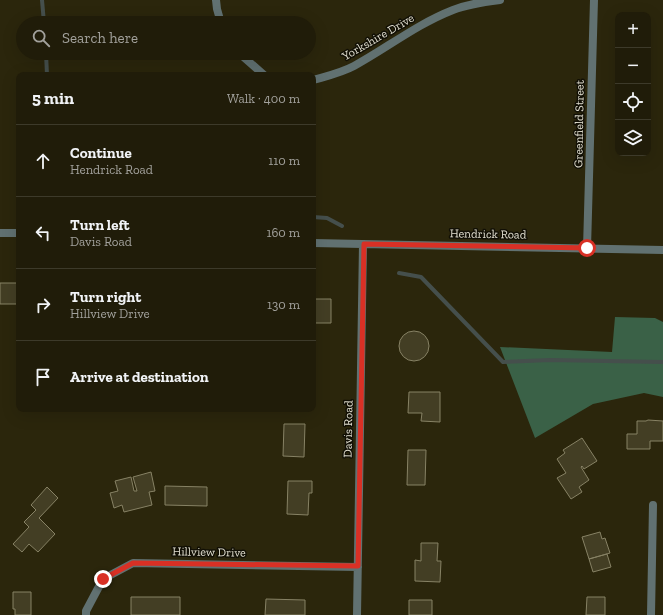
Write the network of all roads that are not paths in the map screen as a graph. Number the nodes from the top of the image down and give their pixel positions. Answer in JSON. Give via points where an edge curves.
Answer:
{"nodes":[{"id":1,"x":216,"y":0,"type":"edge"},
{"id":2,"x":500,"y":0,"type":"edge"},
{"id":3,"x":589,"y":0,"type":"edge"},
{"id":4,"x":594,"y":0,"type":"edge"},
{"id":5,"x":220,"y":16,"type":"edge"},
{"id":6,"x":247,"y":60,"type":"edge"},
{"id":7,"x":261,"y":72,"type":"edge"},
{"id":8,"x":316,"y":79,"type":"edge"},
{"id":9,"x":0,"y":233,"type":"edge"},
{"id":10,"x":16,"y":234,"type":"edge"},
{"id":11,"x":316,"y":243,"type":"edge"},
{"id":12,"x":364,"y":244,"type":"junction"},
{"id":13,"x":587,"y":248,"type":"junction"},
{"id":14,"x":663,"y":250,"type":"edge"},
{"id":15,"x":653,"y":505,"type":"dead end"},
{"id":16,"x":358,"y":566,"type":"junction"},
{"id":17,"x":86,"y":615,"type":"edge"},
{"id":18,"x":357,"y":615,"type":"edge"},
{"id":19,"x":651,"y":615,"type":"edge"}],
"edges":[{"from":1,"to":5,"type":"street"},
{"from":2,"to":8,"type":"street","name":"Yorkshire Drive","via":[[474,3],[452,10],[353,66]]},
{"from":3,"to":4,"type":"street"},
{"from":4,"to":13,"type":"street","name":"Greenfield Street"},
{"from":6,"to":7,"type":"street"},
{"from":9,"to":10,"type":"street"},
{"from":11,"to":12,"type":"street","name":"Hendrick Road"},
{"from":12,"to":13,"type":"street","name":"Hendrick Road"},
{"from":12,"to":16,"type":"street","name":"Davis Road"},
{"from":13,"to":14,"type":"street","name":"Hendrick Road"},
{"from":15,"to":19,"type":"street"},
{"from":16,"to":17,"type":"street","name":"Hillview Drive","via":[[133,563],[103,579]]},
{"from":16,"to":18,"type":"street","name":"Davis Road"}]}
